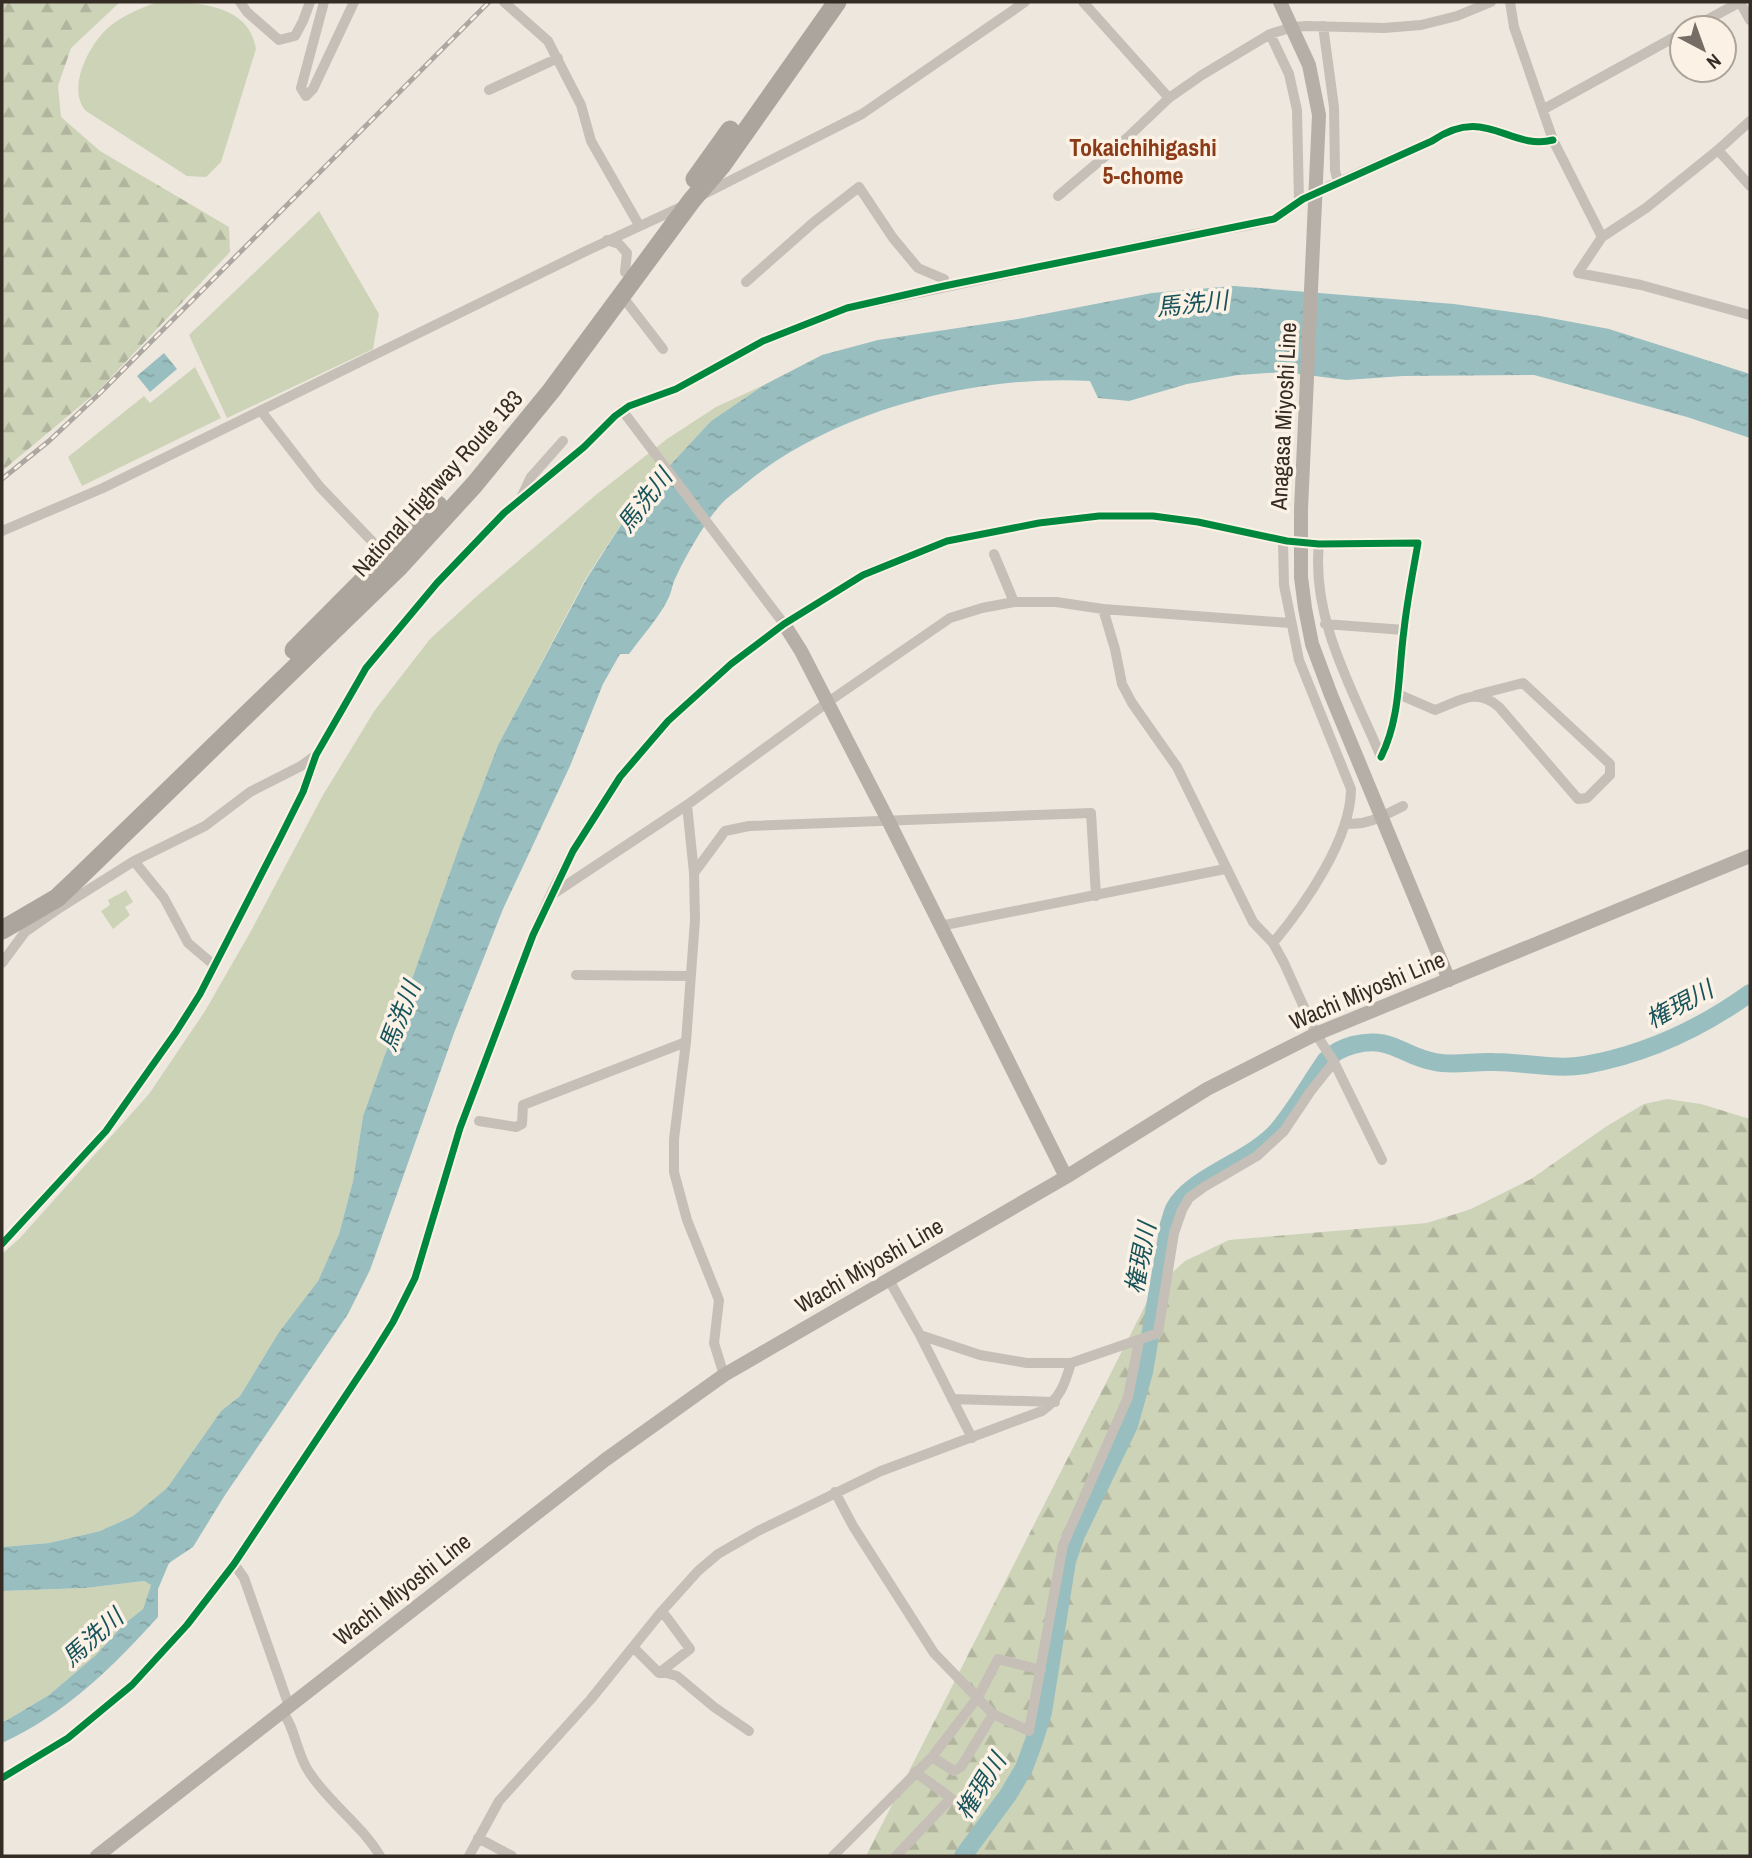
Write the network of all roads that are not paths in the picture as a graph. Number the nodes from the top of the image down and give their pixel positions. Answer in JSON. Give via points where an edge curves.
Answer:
{"nodes":[{"id":1,"x":240,"y":2,"type":"edge"},
{"id":2,"x":310,"y":2,"type":"edge"},
{"id":3,"x":324,"y":2,"type":"edge"},
{"id":4,"x":354,"y":2,"type":"edge"},
{"id":5,"x":504,"y":2,"type":"edge"},
{"id":6,"x":822,"y":2,"type":"edge"},
{"id":7,"x":837,"y":2,"type":"edge"},
{"id":8,"x":1026,"y":2,"type":"edge"},
{"id":9,"x":1083,"y":2,"type":"edge"},
{"id":10,"x":1280,"y":2,"type":"edge"},
{"id":11,"x":1491,"y":2,"type":"edge"},
{"id":12,"x":1510,"y":2,"type":"edge"},
{"id":13,"x":1740,"y":2,"type":"edge"},
{"id":14,"x":1718,"y":14,"type":"edge"},
{"id":15,"x":1750,"y":20,"type":"edge"},
{"id":16,"x":1323,"y":26,"type":"junction"},
{"id":17,"x":1293,"y":27,"type":"junction"},
{"id":18,"x":1270,"y":34,"type":"junction"},
{"id":19,"x":1668,"y":41,"type":"edge"},
{"id":20,"x":558,"y":58,"type":"junction"},
{"id":21,"x":489,"y":90,"type":"dead end"},
{"id":22,"x":1169,"y":98,"type":"junction"},
{"id":23,"x":1544,"y":109,"type":"junction"},
{"id":24,"x":1750,"y":121,"type":"edge"},
{"id":25,"x":1553,"y":140,"type":"junction"},
{"id":26,"x":1718,"y":150,"type":"junction"},
{"id":27,"x":728,"y":156,"type":"junction"},
{"id":28,"x":741,"y":176,"type":"junction"},
{"id":29,"x":1750,"y":186,"type":"edge"},
{"id":30,"x":1058,"y":197,"type":"dead end"},
{"id":31,"x":692,"y":200,"type":"junction"},
{"id":32,"x":670,"y":213,"type":"junction"},
{"id":33,"x":639,"y":225,"type":"junction"},
{"id":34,"x":1602,"y":237,"type":"junction"},
{"id":35,"x":607,"y":240,"type":"junction"},
{"id":36,"x":625,"y":272,"type":"junction"},
{"id":37,"x":944,"y":279,"type":"dead end"},
{"id":38,"x":746,"y":282,"type":"dead end"},
{"id":39,"x":621,"y":296,"type":"junction"},
{"id":40,"x":1750,"y":315,"type":"edge"},
{"id":41,"x":663,"y":348,"type":"dead end"},
{"id":42,"x":622,"y":410,"type":"junction"},
{"id":43,"x":261,"y":411,"type":"junction"},
{"id":44,"x":563,"y":441,"type":"dead end"},
{"id":45,"x":521,"y":498,"type":"junction"},
{"id":46,"x":2,"y":531,"type":"edge"},
{"id":47,"x":994,"y":554,"type":"dead end"},
{"id":48,"x":393,"y":563,"type":"junction"},
{"id":49,"x":1014,"y":602,"type":"junction"},
{"id":50,"x":1103,"y":609,"type":"junction"},
{"id":51,"x":779,"y":618,"type":"junction"},
{"id":52,"x":1290,"y":623,"type":"junction"},
{"id":53,"x":1325,"y":624,"type":"junction"},
{"id":54,"x":1404,"y":630,"type":"junction"},
{"id":55,"x":1398,"y":694,"type":"junction"},
{"id":56,"x":1476,"y":695,"type":"junction"},
{"id":57,"x":828,"y":702,"type":"junction"},
{"id":58,"x":316,"y":755,"type":"junction"},
{"id":59,"x":687,"y":805,"type":"junction"},
{"id":60,"x":1402,"y":806,"type":"dead end"},
{"id":61,"x":1383,"y":816,"type":"junction"},
{"id":62,"x":888,"y":820,"type":"junction"},
{"id":63,"x":1345,"y":823,"type":"junction"},
{"id":64,"x":1750,"y":856,"type":"edge"},
{"id":65,"x":134,"y":861,"type":"junction"},
{"id":66,"x":1225,"y":869,"type":"junction"},
{"id":67,"x":694,"y":873,"type":"junction"},
{"id":68,"x":551,"y":894,"type":"junction"},
{"id":69,"x":1096,"y":896,"type":"junction"},
{"id":70,"x":56,"y":897,"type":"junction"},
{"id":71,"x":2,"y":916,"type":"edge"},
{"id":72,"x":940,"y":926,"type":"junction"},
{"id":73,"x":2,"y":930,"type":"edge"},
{"id":74,"x":1273,"y":943,"type":"junction"},
{"id":75,"x":2,"y":962,"type":"edge"},
{"id":76,"x":214,"y":965,"type":"junction"},
{"id":77,"x":576,"y":975,"type":"dead end"},
{"id":78,"x":689,"y":976,"type":"junction"},
{"id":79,"x":1449,"y":980,"type":"junction"},
{"id":80,"x":1320,"y":1040,"type":"junction"},
{"id":81,"x":686,"y":1042,"type":"junction"},
{"id":82,"x":1333,"y":1060,"type":"junction"},
{"id":83,"x":479,"y":1121,"type":"dead end"},
{"id":84,"x":1382,"y":1160,"type":"dead end"},
{"id":85,"x":1066,"y":1177,"type":"junction"},
{"id":86,"x":2,"y":1244,"type":"edge"},
{"id":87,"x":889,"y":1280,"type":"junction"},
{"id":88,"x":920,"y":1335,"type":"junction"},
{"id":89,"x":1142,"y":1340,"type":"junction"},
{"id":90,"x":1071,"y":1363,"type":"junction"},
{"id":91,"x":724,"y":1375,"type":"junction"},
{"id":92,"x":952,"y":1399,"type":"junction"},
{"id":93,"x":1055,"y":1402,"type":"junction"},
{"id":94,"x":972,"y":1438,"type":"junction"},
{"id":95,"x":835,"y":1492,"type":"junction"},
{"id":96,"x":234,"y":1564,"type":"junction"},
{"id":97,"x":662,"y":1611,"type":"junction"},
{"id":98,"x":633,"y":1647,"type":"junction"},
{"id":99,"x":1041,"y":1670,"type":"junction"},
{"id":100,"x":659,"y":1673,"type":"junction"},
{"id":101,"x":978,"y":1697,"type":"junction"},
{"id":102,"x":286,"y":1709,"type":"junction"},
{"id":103,"x":993,"y":1714,"type":"junction"},
{"id":104,"x":749,"y":1731,"type":"dead end"},
{"id":105,"x":932,"y":1757,"type":"junction"},
{"id":106,"x":915,"y":1772,"type":"junction"},
{"id":107,"x":2,"y":1777,"type":"edge"},
{"id":108,"x":478,"y":1838,"type":"junction"},
{"id":109,"x":97,"y":1856,"type":"edge"},
{"id":110,"x":380,"y":1856,"type":"edge"},
{"id":111,"x":469,"y":1856,"type":"edge"},
{"id":112,"x":512,"y":1856,"type":"edge"},
{"id":113,"x":833,"y":1856,"type":"edge"},
{"id":114,"x":896,"y":1856,"type":"edge"}],
"edges":[{"from":1,"to":2,"type":"street","via":[[279,40],[295,36]]},
{"from":3,"to":4,"type":"street","via":[[301,88],[306,96]]},
{"from":5,"to":20,"type":"street","via":[[548,41]]},
{"from":6,"to":32,"type":"highway","name":"National Highway Route 183"},
{"from":7,"to":27,"type":"highway","name":"National Highway Route 183"},
{"from":8,"to":28,"type":"street","via":[[862,114]]},
{"from":9,"to":22,"type":"street"},
{"from":10,"to":17,"type":"main road","name":"Anagasa Miyoshi Line"},
{"from":11,"to":16,"type":"street","via":[[1421,25]]},
{"from":12,"to":23,"type":"street","via":[[1514,27]]},
{"from":13,"to":14,"type":"street"},
{"from":13,"to":15,"type":"street"},
{"from":16,"to":17,"type":"street"},
{"from":16,"to":25,"type":"street","via":[[1334,107],[1334,184],[1447,131],[1490,127],[1538,144]]},
{"from":17,"to":18,"type":"street"},
{"from":17,"to":61,"type":"main road","name":"Anagasa Miyoshi Line","via":[[1309,65],[1319,116],[1301,509],[1304,608],[1331,695]]},
{"from":18,"to":22,"type":"street"},
{"from":18,"to":42,"type":"street","via":[[1289,74],[1297,110],[1301,200],[1274,219],[847,308],[763,341],[676,389]]},
{"from":19,"to":23,"type":"street"},
{"from":20,"to":21,"type":"street"},
{"from":20,"to":33,"type":"street","via":[[581,105],[591,141]]},
{"from":22,"to":30,"type":"street"},
{"from":23,"to":25,"type":"street"},
{"from":24,"to":26,"type":"street"},
{"from":25,"to":34,"type":"street"},
{"from":26,"to":29,"type":"street"},
{"from":26,"to":34,"type":"street"},
{"from":27,"to":28,"type":"street"},
{"from":27,"to":31,"type":"highway","name":"National Highway Route 183"},
{"from":28,"to":31,"type":"street"},
{"from":31,"to":32,"type":"street"},
{"from":31,"to":39,"type":"highway","name":"National Highway Route 183"},
{"from":32,"to":33,"type":"street"},
{"from":32,"to":36,"type":"highway","name":"National Highway Route 183"},
{"from":33,"to":35,"type":"street"},
{"from":34,"to":40,"type":"street","via":[[1578,273]]},
{"from":35,"to":36,"type":"street","via":[[620,244],[627,253]]},
{"from":35,"to":43,"type":"street"},
{"from":36,"to":48,"type":"highway","name":"National Highway Route 183"},
{"from":37,"to":38,"type":"street","via":[[918,268],[859,187]]},
{"from":39,"to":41,"type":"street"},
{"from":39,"to":48,"type":"highway","name":"National Highway Route 183","via":[[474,485]]},
{"from":42,"to":45,"type":"street"},
{"from":42,"to":51,"type":"street"},
{"from":43,"to":46,"type":"street"},
{"from":43,"to":48,"type":"street","via":[[320,487]]},
{"from":44,"to":45,"type":"street","via":[[531,477]]},
{"from":45,"to":58,"type":"street","via":[[437,583],[366,668]]},
{"from":47,"to":49,"type":"street"},
{"from":48,"to":70,"type":"highway","name":"National Highway Route 183","via":[[131,810]]},
{"from":49,"to":50,"type":"street"},
{"from":49,"to":57,"type":"street","via":[[950,618]]},
{"from":50,"to":52,"type":"street"},
{"from":50,"to":66,"type":"street","via":[[1122,684],[1177,767]]},
{"from":51,"to":52,"type":"street","via":[[863,575],[947,541],[1039,523],[1153,516],[1285,540],[1284,585]]},
{"from":51,"to":57,"type":"main road"},
{"from":51,"to":68,"type":"street","via":[[668,721],[620,777]]},
{"from":52,"to":63,"type":"street","via":[[1299,660],[1350,789],[1351,807]]},
{"from":53,"to":54,"type":"street"},
{"from":53,"to":54,"type":"street","via":[[1319,544],[1418,543]]},
{"from":53,"to":55,"type":"street","via":[[1381,757],[1391,737]]},
{"from":54,"to":55,"type":"street"},
{"from":55,"to":56,"type":"street","via":[[1435,710]]},
{"from":56,"to":56,"type":"street","via":[[1499,707],[1578,799],[1587,798],[1610,775],[1610,764],[1523,683]]},
{"from":57,"to":59,"type":"street"},
{"from":57,"to":62,"type":"main road"},
{"from":58,"to":65,"type":"street","via":[[250,792],[205,826]]},
{"from":58,"to":76,"type":"street","via":[[303,792]]},
{"from":59,"to":67,"type":"street"},
{"from":59,"to":68,"type":"street"},
{"from":60,"to":61,"type":"street"},
{"from":61,"to":63,"type":"street","via":[[1356,825]]},
{"from":61,"to":79,"type":"main road","name":"Anagasa Miyoshi Line"},
{"from":62,"to":67,"type":"street","via":[[725,831]]},
{"from":62,"to":69,"type":"street","via":[[1091,813]]},
{"from":62,"to":72,"type":"main road"},
{"from":63,"to":74,"type":"street","via":[[1313,892]]},
{"from":64,"to":79,"type":"main road","name":"Wachi Miyoshi Line"},
{"from":65,"to":70,"type":"street"},
{"from":65,"to":76,"type":"street","via":[[164,898],[188,943]]},
{"from":66,"to":69,"type":"street"},
{"from":66,"to":74,"type":"street","via":[[1252,922]]},
{"from":67,"to":78,"type":"street"},
{"from":68,"to":96,"type":"street","via":[[460,1128],[415,1278],[370,1359]]},
{"from":69,"to":72,"type":"street"},
{"from":70,"to":71,"type":"highway","name":"National Highway Route 183"},
{"from":70,"to":73,"type":"highway","name":"National Highway Route 183"},
{"from":70,"to":75,"type":"street"},
{"from":72,"to":85,"type":"main road"},
{"from":74,"to":80,"type":"street"},
{"from":76,"to":86,"type":"street","via":[[176,1032],[106,1131]]},
{"from":77,"to":78,"type":"street"},
{"from":78,"to":81,"type":"street"},
{"from":79,"to":80,"type":"main road","name":"Wachi Miyoshi Line"},
{"from":80,"to":82,"type":"street"},
{"from":80,"to":85,"type":"main road","name":"Wachi Miyoshi Line","via":[[1207,1089]]},
{"from":81,"to":83,"type":"street","via":[[523,1105],[522,1124],[516,1127]]},
{"from":81,"to":91,"type":"street","via":[[674,1172],[687,1220],[719,1300],[715,1343]]},
{"from":82,"to":84,"type":"street"},
{"from":82,"to":89,"type":"street","via":[[1284,1131],[1257,1156],[1189,1198],[1174,1233],[1158,1333]]},
{"from":85,"to":87,"type":"main road","name":"Wachi Miyoshi Line"},
{"from":87,"to":88,"type":"street"},
{"from":87,"to":91,"type":"main road","name":"Wachi Miyoshi Line"},
{"from":88,"to":90,"type":"street","via":[[1027,1363]]},
{"from":88,"to":92,"type":"street"},
{"from":89,"to":90,"type":"street"},
{"from":89,"to":99,"type":"street","via":[[1128,1397],[1063,1545]]},
{"from":90,"to":93,"type":"street"},
{"from":91,"to":102,"type":"main road","name":"Wachi Miyoshi Line","via":[[622,1447]]},
{"from":92,"to":93,"type":"street"},
{"from":92,"to":94,"type":"street"},
{"from":93,"to":94,"type":"street","via":[[1025,1419]]},
{"from":94,"to":95,"type":"street"},
{"from":95,"to":97,"type":"street","via":[[718,1554]]},
{"from":95,"to":101,"type":"street","via":[[934,1653]]},
{"from":96,"to":102,"type":"street","via":[[244,1578]]},
{"from":96,"to":107,"type":"street","via":[[132,1685],[68,1738]]},
{"from":97,"to":98,"type":"street"},
{"from":97,"to":100,"type":"street","via":[[690,1649]]},
{"from":98,"to":100,"type":"street"},
{"from":98,"to":108,"type":"street","via":[[499,1801]]},
{"from":99,"to":101,"type":"street","via":[[998,1659]]},
{"from":99,"to":103,"type":"street","via":[[1029,1731]]},
{"from":100,"to":104,"type":"street","via":[[677,1676]]},
{"from":101,"to":103,"type":"street"},
{"from":101,"to":105,"type":"street"},
{"from":102,"to":109,"type":"main road","name":"Wachi Miyoshi Line"},
{"from":102,"to":110,"type":"street","via":[[309,1773]]},
{"from":103,"to":105,"type":"street","via":[[961,1767],[954,1771]]},
{"from":105,"to":106,"type":"street"},
{"from":106,"to":113,"type":"street"},
{"from":106,"to":114,"type":"street","via":[[951,1798]]},
{"from":108,"to":111,"type":"street"},
{"from":108,"to":112,"type":"street"}]}
